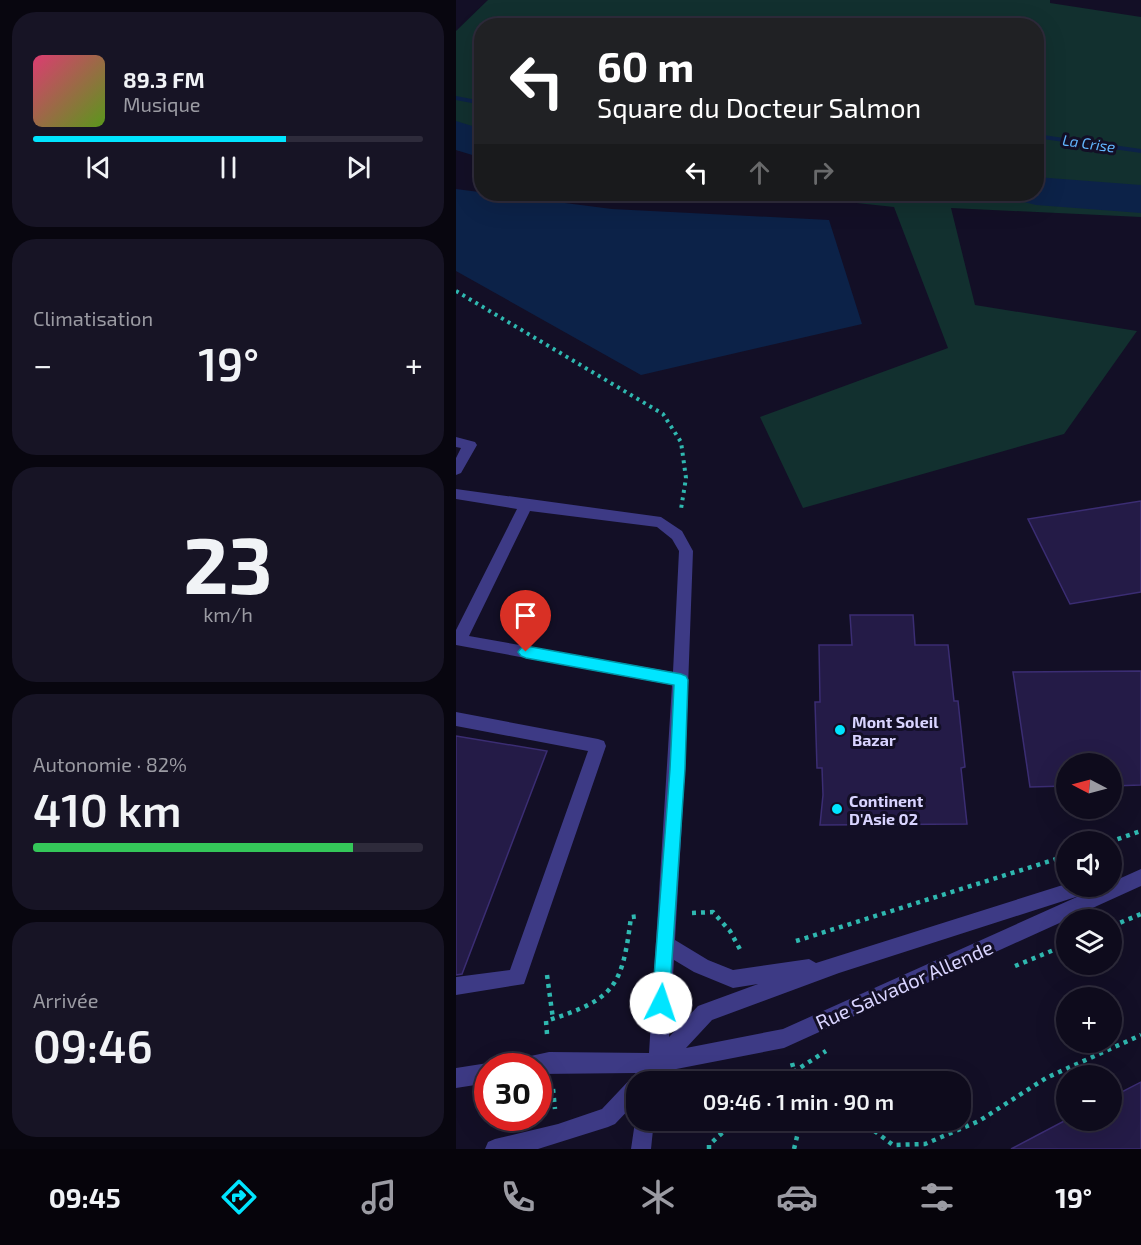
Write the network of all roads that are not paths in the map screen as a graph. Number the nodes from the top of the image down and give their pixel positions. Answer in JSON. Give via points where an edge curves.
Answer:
{"nodes":[{"id":1,"x":456,"y":442,"type":"edge"},
{"id":2,"x":456,"y":470,"type":"edge"},
{"id":3,"x":456,"y":494,"type":"edge"},
{"id":4,"x":526,"y":505,"type":"junction"},
{"id":5,"x":457,"y":642,"type":"edge"},
{"id":6,"x":681,"y":680,"type":"junction"},
{"id":7,"x":456,"y":719,"type":"edge"},
{"id":8,"x":1141,"y":869,"type":"edge"},
{"id":9,"x":1122,"y":875,"type":"edge"},
{"id":10,"x":1141,"y":877,"type":"edge"},
{"id":11,"x":1056,"y":895,"type":"edge"},
{"id":12,"x":665,"y":944,"type":"junction"},
{"id":13,"x":839,"y":964,"type":"junction"},
{"id":14,"x":456,"y":986,"type":"edge"},
{"id":15,"x":552,"y":1062,"type":"edge"},
{"id":16,"x":645,"y":1071,"type":"edge"},
{"id":17,"x":656,"y":1071,"type":"edge"},
{"id":18,"x":657,"y":1071,"type":"edge"},
{"id":19,"x":660,"y":1071,"type":"edge"},
{"id":20,"x":474,"y":1075,"type":"edge"},
{"id":21,"x":456,"y":1078,"type":"edge"},
{"id":22,"x":626,"y":1098,"type":"edge"},
{"id":23,"x":643,"y":1131,"type":"edge"},
{"id":24,"x":495,"y":1149,"type":"edge"},
{"id":25,"x":641,"y":1149,"type":"edge"}],
"edges":[{"from":1,"to":2,"type":"street","via":[[470,445]]},
{"from":3,"to":4,"type":"street"},
{"from":4,"to":5,"type":"street"},
{"from":4,"to":6,"type":"street","via":[[660,522],[677,535],[686,551]]},
{"from":5,"to":6,"type":"street"},
{"from":6,"to":12,"type":"street"},
{"from":7,"to":14,"type":"street","via":[[598,746],[517,978]]},
{"from":8,"to":9,"type":"street"},
{"from":10,"to":19,"type":"street","name":"Rue Salvador Allende","via":[[784,1038]]},
{"from":11,"to":13,"type":"street","name":"Rue Salvador Allende"},
{"from":12,"to":13,"type":"street","via":[[700,966],[732,979]]},
{"from":12,"to":17,"type":"street"},
{"from":13,"to":18,"type":"street","name":"Rue Salvador Allende","via":[[705,1013]]},
{"from":15,"to":16,"type":"street","name":"Rue Salvador Allende"},
{"from":20,"to":21,"type":"street"},
{"from":22,"to":24,"type":"street","via":[[608,1117]]},
{"from":23,"to":25,"type":"street"}]}
